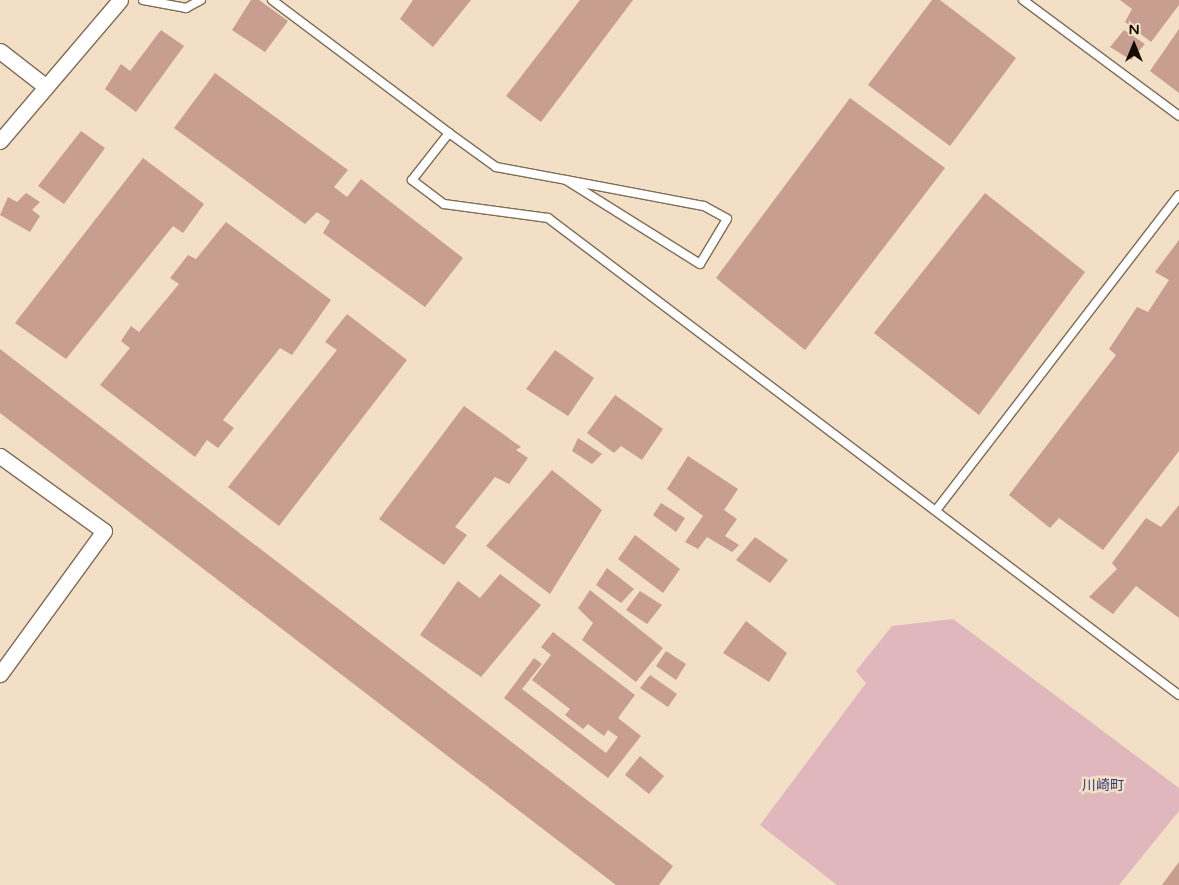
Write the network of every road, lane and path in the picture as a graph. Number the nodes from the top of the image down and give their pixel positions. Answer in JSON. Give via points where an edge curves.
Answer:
{"nodes":[{"id":1,"x":120,"y":0,"type":"edge"},
{"id":2,"x":143,"y":0,"type":"edge"},
{"id":3,"x":201,"y":0,"type":"edge"},
{"id":4,"x":272,"y":0,"type":"edge"},
{"id":5,"x":1023,"y":0,"type":"edge"},
{"id":6,"x":0,"y":51,"type":"edge"},
{"id":7,"x":45,"y":86,"type":"junction"},
{"id":8,"x":1179,"y":116,"type":"edge"},
{"id":9,"x":449,"y":133,"type":"junction"},
{"id":10,"x":0,"y":141,"type":"edge"},
{"id":11,"x":566,"y":180,"type":"junction"},
{"id":12,"x":1179,"y":196,"type":"edge"},
{"id":13,"x":0,"y":456,"type":"edge"},
{"id":14,"x":937,"y":509,"type":"junction"},
{"id":15,"x":0,"y":674,"type":"edge"},
{"id":16,"x":1179,"y":696,"type":"edge"}],
"edges":[{"from":1,"to":7,"type":"street"},
{"from":2,"to":3,"type":"lane","via":[[186,8]]},
{"from":4,"to":9,"type":"lane"},
{"from":5,"to":8,"type":"lane"},
{"from":6,"to":7,"type":"street"},
{"from":7,"to":10,"type":"street"},
{"from":9,"to":11,"type":"lane","via":[[496,167]]},
{"from":9,"to":14,"type":"lane","via":[[412,180],[444,204],[548,218]]},
{"from":11,"to":11,"type":"lane","via":[[704,206],[727,220],[700,264]]},
{"from":12,"to":14,"type":"lane"},
{"from":13,"to":15,"type":"street","via":[[104,531]]},
{"from":14,"to":16,"type":"lane"}]}
